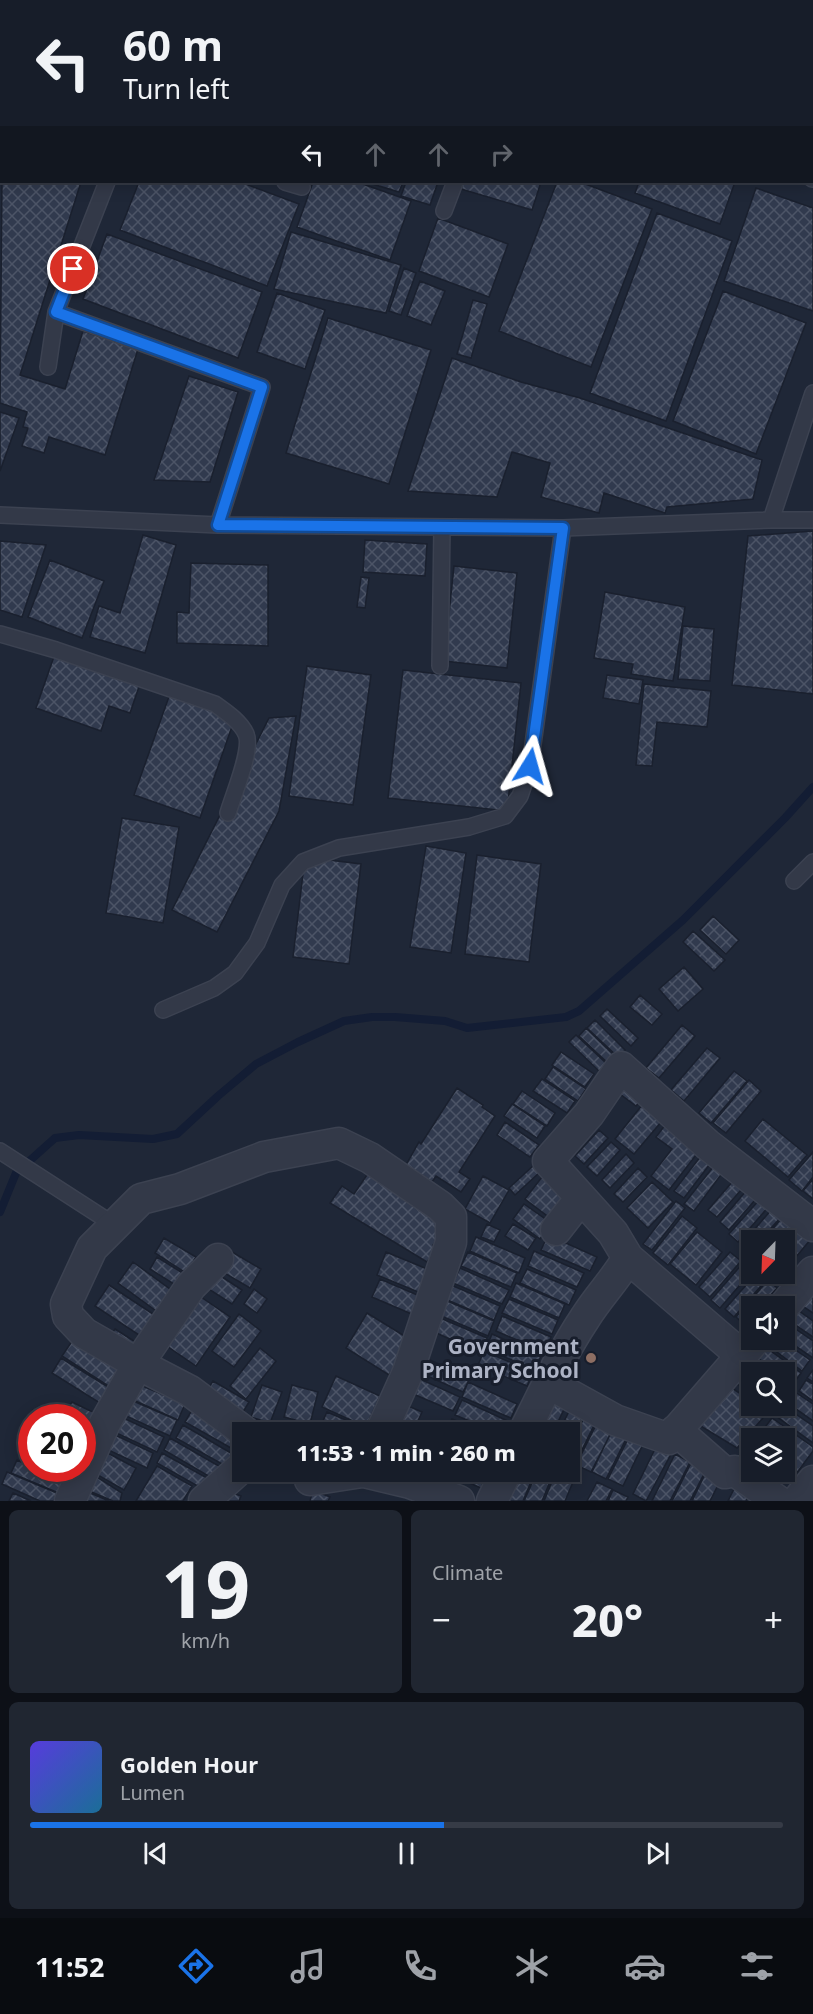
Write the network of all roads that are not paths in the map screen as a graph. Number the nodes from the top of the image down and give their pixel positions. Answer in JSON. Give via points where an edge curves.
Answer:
{"nodes":[{"id":1,"x":107,"y":183,"type":"edge"},
{"id":2,"x":288,"y":183,"type":"edge"},
{"id":3,"x":455,"y":183,"type":"edge"},
{"id":4,"x":302,"y":187,"type":"dead end"},
{"id":5,"x":444,"y":211,"type":"dead end"},
{"id":6,"x":56,"y":312,"type":"junction"},
{"id":7,"x":48,"y":368,"type":"dead end"},
{"id":8,"x":813,"y":393,"type":"edge"},
{"id":9,"x":0,"y":515,"type":"edge"},
{"id":10,"x":771,"y":520,"type":"junction"},
{"id":11,"x":813,"y":520,"type":"edge"},
{"id":12,"x":218,"y":525,"type":"junction"},
{"id":13,"x":442,"y":527,"type":"junction"},
{"id":14,"x":563,"y":528,"type":"junction"},
{"id":15,"x":0,"y":634,"type":"edge"},
{"id":16,"x":440,"y":666,"type":"dead end"},
{"id":17,"x":228,"y":813,"type":"dead end"},
{"id":18,"x":813,"y":862,"type":"edge"},
{"id":19,"x":794,"y":881,"type":"dead end"},
{"id":20,"x":163,"y":1010,"type":"dead end"},
{"id":21,"x":4,"y":1154,"type":"edge"},
{"id":22,"x":581,"y":1198,"type":"junction"},
{"id":23,"x":107,"y":1221,"type":"junction"},
{"id":24,"x":813,"y":1226,"type":"edge"},
{"id":25,"x":556,"y":1230,"type":"dead end"},
{"id":26,"x":628,"y":1258,"type":"junction"},
{"id":27,"x":218,"y":1259,"type":"dead end"},
{"id":28,"x":813,"y":1272,"type":"edge"},
{"id":29,"x":793,"y":1296,"type":"edge"},
{"id":30,"x":741,"y":1342,"type":"edge"},
{"id":31,"x":745,"y":1350,"type":"edge"},
{"id":32,"x":138,"y":1364,"type":"junction"},
{"id":33,"x":548,"y":1383,"type":"junction"},
{"id":34,"x":232,"y":1422,"type":"edge"},
{"id":35,"x":386,"y":1422,"type":"edge"},
{"id":36,"x":529,"y":1422,"type":"edge"},
{"id":37,"x":676,"y":1431,"type":"junction"},
{"id":38,"x":232,"y":1476,"type":"edge"},
{"id":39,"x":813,"y":1481,"type":"edge"},
{"id":40,"x":406,"y":1482,"type":"edge"},
{"id":41,"x":501,"y":1482,"type":"edge"},
{"id":42,"x":70,"y":1501,"type":"edge"},
{"id":43,"x":204,"y":1501,"type":"edge"},
{"id":44,"x":459,"y":1501,"type":"edge"},
{"id":45,"x":492,"y":1501,"type":"edge"},
{"id":46,"x":778,"y":1501,"type":"edge"},
{"id":47,"x":797,"y":1501,"type":"edge"}],
"edges":[{"from":1,"to":6,"type":"lane"},
{"from":2,"to":4,"type":"lane"},
{"from":3,"to":5,"type":"lane"},
{"from":6,"to":7,"type":"lane"},
{"from":6,"to":12,"type":"lane","via":[[262,387]]},
{"from":8,"to":10,"type":"lane"},
{"from":9,"to":12,"type":"lane"},
{"from":10,"to":11,"type":"lane"},
{"from":10,"to":14,"type":"lane"},
{"from":12,"to":13,"type":"lane"},
{"from":13,"to":14,"type":"lane"},
{"from":13,"to":16,"type":"lane"},
{"from":14,"to":20,"type":"lane","via":[[530,766],[520,796],[505,816],[469,827],[339,848],[303,862],[282,885],[257,943],[235,973],[214,988]]},
{"from":15,"to":17,"type":"lane","via":[[215,704],[234,718],[246,734],[248,748]]},
{"from":18,"to":19,"type":"lane"},
{"from":21,"to":23,"type":"lane"},
{"from":22,"to":24,"type":"street","via":[[548,1161],[589,1114],[621,1067],[708,1145]]},
{"from":22,"to":25,"type":"street"},
{"from":22,"to":26,"type":"street","via":[[613,1233]]},
{"from":23,"to":32,"type":"street","via":[[66,1304],[68,1316],[84,1333]]},
{"from":23,"to":35,"type":"street","via":[[141,1199],[180,1189],[264,1157],[339,1143],[370,1158],[440,1206],[451,1217],[451,1242],[408,1372]]},
{"from":26,"to":30,"type":"street"},
{"from":26,"to":33,"type":"street","via":[[585,1318]]},
{"from":27,"to":32,"type":"street","via":[[191,1286]]},
{"from":28,"to":29,"type":"street"},
{"from":31,"to":37,"type":"street"},
{"from":32,"to":34,"type":"street","via":[[190,1391]]},
{"from":32,"to":42,"type":"street","via":[[105,1423]]},
{"from":33,"to":36,"type":"street"},
{"from":33,"to":37,"type":"street","via":[[615,1420],[669,1438]]},
{"from":37,"to":46,"type":"street","via":[[725,1473],[735,1471]]},
{"from":38,"to":43,"type":"street"},
{"from":39,"to":47,"type":"street"},
{"from":40,"to":44,"type":"street"},
{"from":41,"to":45,"type":"street"}]}
